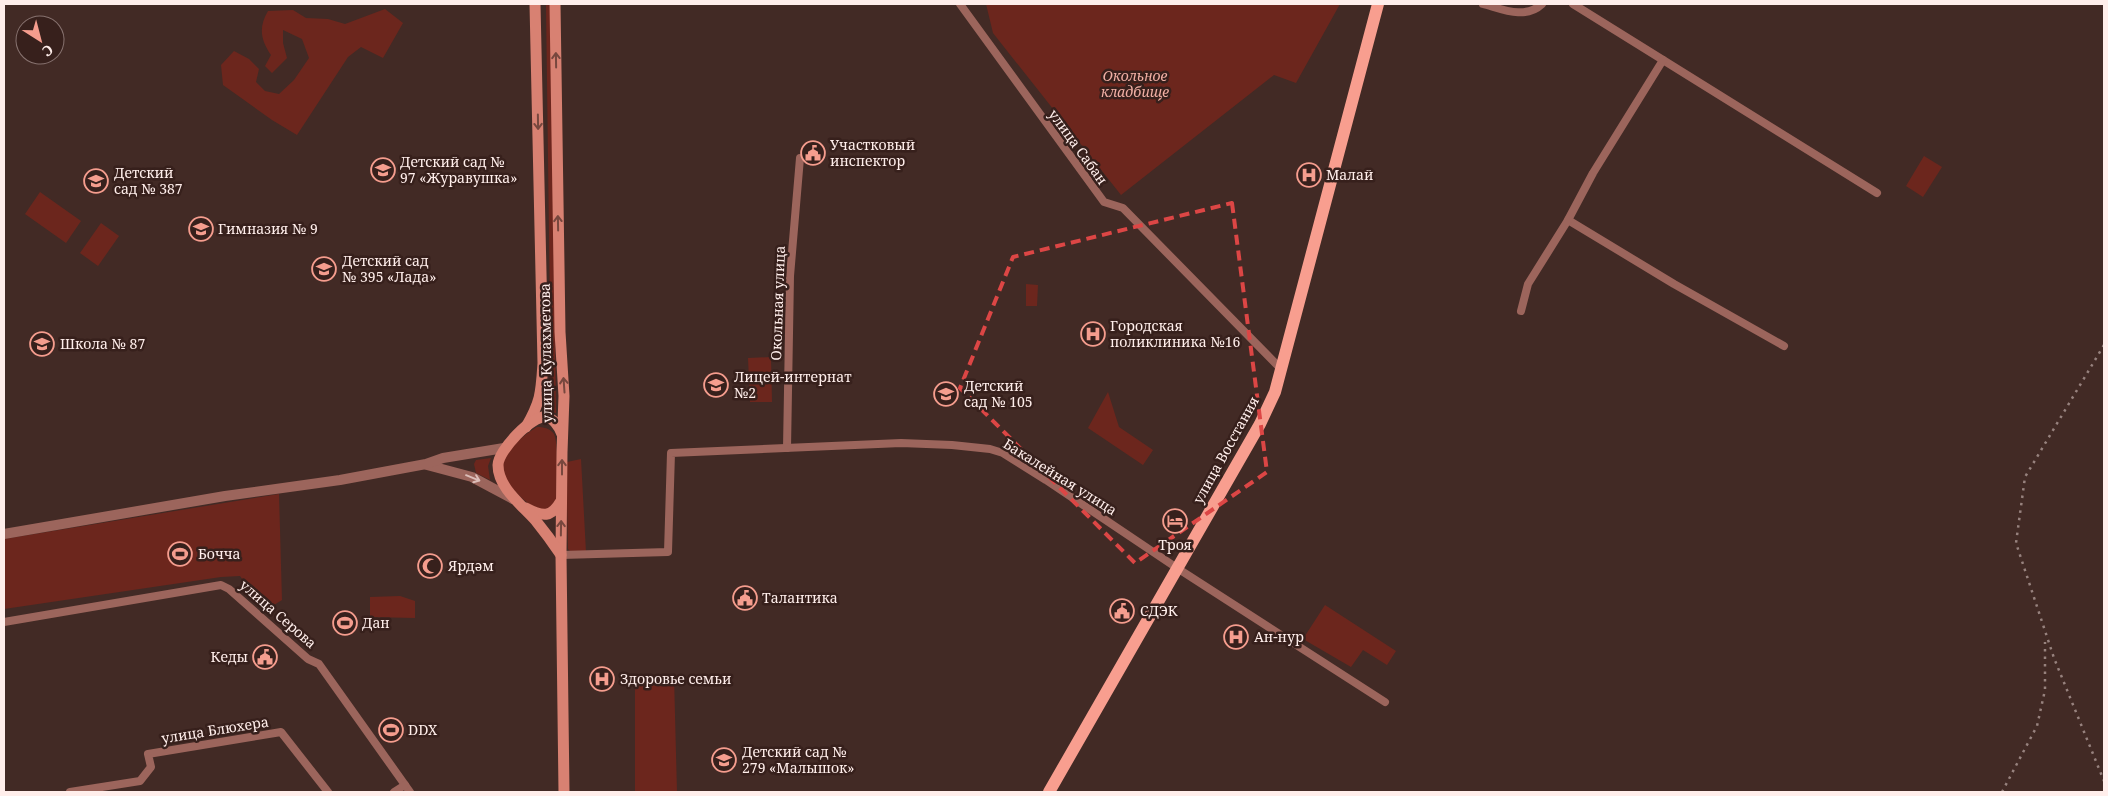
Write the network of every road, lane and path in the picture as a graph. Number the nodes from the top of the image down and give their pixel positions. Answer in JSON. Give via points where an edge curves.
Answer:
{"nodes":[{"id":1,"x":536,"y":4,"type":"edge"},
{"id":2,"x":555,"y":4,"type":"edge"},
{"id":3,"x":960,"y":4,"type":"edge"},
{"id":4,"x":1378,"y":4,"type":"edge"},
{"id":5,"x":1483,"y":4,"type":"edge"},
{"id":6,"x":1542,"y":4,"type":"edge"},
{"id":7,"x":1573,"y":4,"type":"edge"},
{"id":8,"x":1663,"y":60,"type":"junction"},
{"id":9,"x":800,"y":158,"type":"dead end"},
{"id":10,"x":1877,"y":192,"type":"dead end"},
{"id":11,"x":1568,"y":220,"type":"junction"},
{"id":12,"x":1521,"y":311,"type":"dead end"},
{"id":13,"x":1784,"y":346,"type":"dead end"},
{"id":14,"x":1281,"y":369,"type":"junction"},
{"id":15,"x":526,"y":427,"type":"junction"},
{"id":16,"x":562,"y":434,"type":"junction"},
{"id":17,"x":504,"y":448,"type":"junction"},
{"id":18,"x":787,"y":448,"type":"junction"},
{"id":19,"x":426,"y":464,"type":"junction"},
{"id":20,"x":562,"y":501,"type":"junction"},
{"id":21,"x":519,"y":504,"type":"junction"},
{"id":22,"x":4,"y":534,"type":"edge"},
{"id":23,"x":561,"y":555,"type":"junction"},
{"id":24,"x":1177,"y":568,"type":"junction"},
{"id":25,"x":4,"y":622,"type":"edge"},
{"id":26,"x":1385,"y":702,"type":"dead end"},
{"id":27,"x":405,"y":785,"type":"junction"},
{"id":28,"x":70,"y":792,"type":"edge"},
{"id":29,"x":328,"y":792,"type":"edge"},
{"id":30,"x":394,"y":792,"type":"edge"},
{"id":31,"x":410,"y":792,"type":"edge"},
{"id":32,"x":564,"y":792,"type":"edge"},
{"id":33,"x":1049,"y":792,"type":"edge"}],
"edges":[{"from":1,"to":15,"type":"main road","name":"улица Кулахметова","one_way":true,"via":[[544,363],[538,407]]},
{"from":16,"to":2,"type":"main road","name":"улица Кулахметова","one_way":true,"via":[[564,396]]},
{"from":3,"to":14,"type":"street","name":"улица Сабан","via":[[1104,202],[1122,208]]},
{"from":4,"to":14,"type":"main road","name":"улица Восстания"},
{"from":5,"to":6,"type":"street","via":[[1526,13]]},
{"from":7,"to":8,"type":"street"},
{"from":8,"to":10,"type":"street"},
{"from":8,"to":11,"type":"street"},
{"from":9,"to":18,"type":"street","name":"Окольная улица","via":[[790,276]]},
{"from":11,"to":12,"type":"street","via":[[1528,284]]},
{"from":11,"to":13,"type":"street"},
{"from":14,"to":24,"type":"main road","name":"улица Восстания","via":[[1260,424]]},
{"from":15,"to":16,"type":"main road","via":[[539,418],[548,417]]},
{"from":15,"to":17,"type":"main road"},
{"from":20,"to":16,"type":"main road","name":"улица Кулахметова","one_way":true},
{"from":17,"to":19,"type":"street"},
{"from":17,"to":21,"type":"main road","via":[[498,465],[501,478]]},
{"from":18,"to":23,"type":"street","name":"Бакалейная улица","via":[[672,453],[668,552]]},
{"from":18,"to":24,"type":"street","name":"Бакалейная улица","via":[[952,444],[990,449],[1003,453],[1046,480]]},
{"from":19,"to":21,"type":"street","one_way":true,"via":[[472,477]]},
{"from":19,"to":22,"type":"street"},
{"from":20,"to":21,"type":"main road","via":[[556,510],[543,515]]},
{"from":23,"to":20,"type":"main road","name":"улица Кулахметова","one_way":true},
{"from":21,"to":23,"type":"main road"},
{"from":23,"to":32,"type":"main road","name":"улица Кулахметова"},
{"from":24,"to":26,"type":"street","name":"Бакалейная улица"},
{"from":24,"to":33,"type":"main road","name":"улица Восстания"},
{"from":25,"to":27,"type":"street","name":"улица Серова","via":[[221,586],[229,589],[308,659],[318,664]]},
{"from":27,"to":30,"type":"street"},
{"from":27,"to":31,"type":"street","name":"улица Серова"},
{"from":28,"to":29,"type":"street","name":"улица Блюхера","via":[[140,781],[151,767],[148,754],[281,732]]}]}
